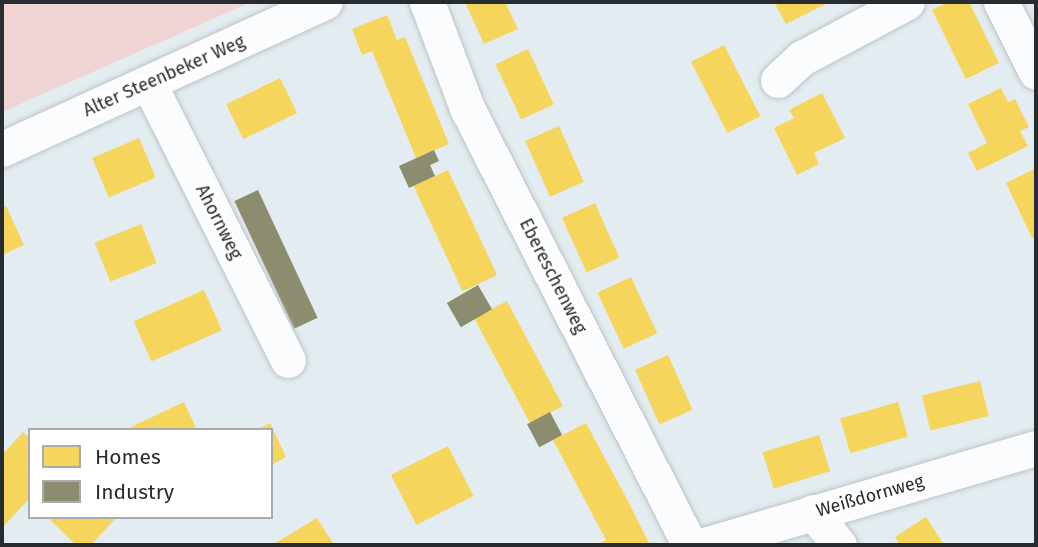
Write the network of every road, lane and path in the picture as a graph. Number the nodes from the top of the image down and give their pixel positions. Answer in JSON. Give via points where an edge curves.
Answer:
{"nodes":[{"id":1,"x":325,"y":2,"type":"edge"},
{"id":2,"x":427,"y":2,"type":"edge"},
{"id":3,"x":907,"y":2,"type":"edge"},
{"id":4,"x":1001,"y":2,"type":"edge"},
{"id":5,"x":1036,"y":72,"type":"edge"},
{"id":6,"x":778,"y":80,"type":"dead end"},
{"id":7,"x":149,"y":84,"type":"junction"},
{"id":8,"x":2,"y":149,"type":"edge"},
{"id":9,"x":288,"y":360,"type":"dead end"},
{"id":10,"x":1036,"y":448,"type":"edge"},
{"id":11,"x":813,"y":512,"type":"junction"},
{"id":12,"x":690,"y":545,"type":"edge"},
{"id":13,"x":704,"y":545,"type":"edge"},
{"id":14,"x":839,"y":545,"type":"edge"}],
"edges":[{"from":1,"to":7,"type":"street","name":"Alter Steenbeker Weg"},
{"from":2,"to":12,"type":"street","name":"Ebereschenweg","via":[[467,108]]},
{"from":3,"to":6,"type":"street","via":[[802,58]]},
{"from":4,"to":5,"type":"street"},
{"from":7,"to":8,"type":"street","name":"Alter Steenbeker Weg"},
{"from":7,"to":9,"type":"street","name":"Ahornweg"},
{"from":10,"to":11,"type":"street","name":"Weißdornweg"},
{"from":11,"to":13,"type":"street","name":"Weißdornweg"},
{"from":11,"to":14,"type":"street"}]}
